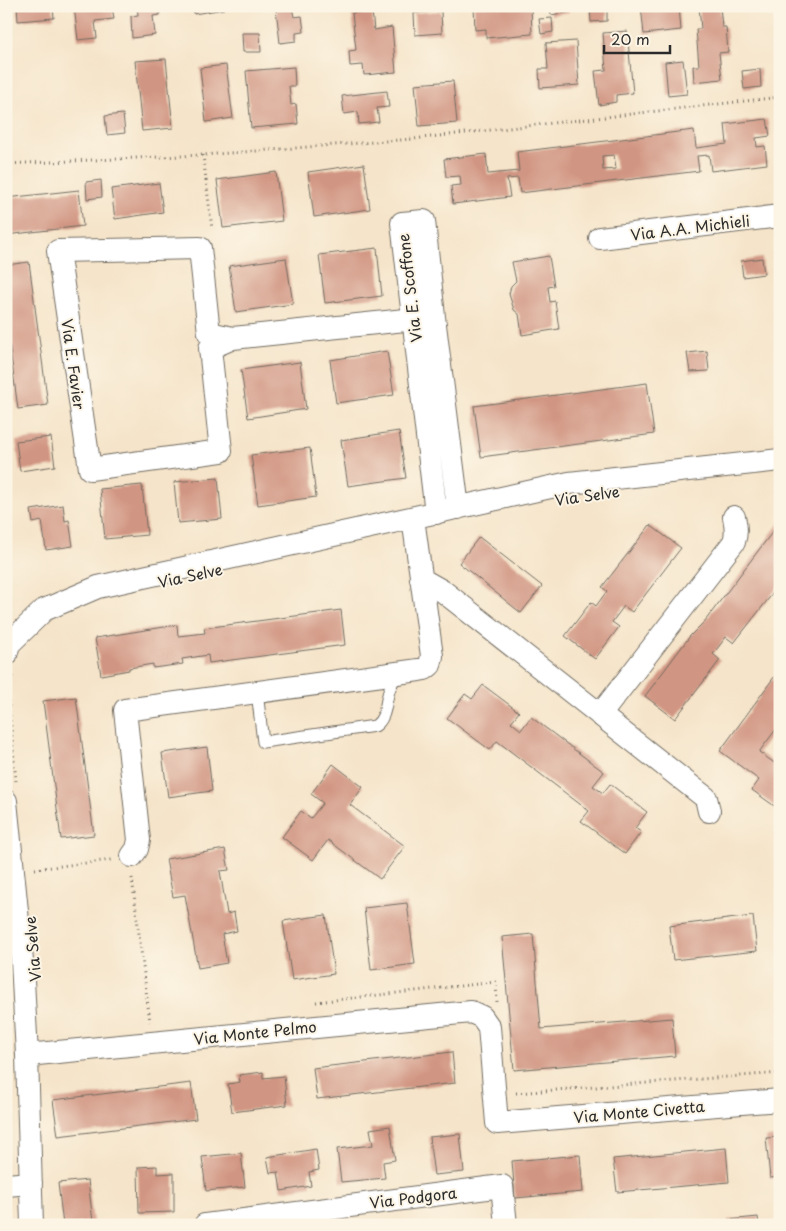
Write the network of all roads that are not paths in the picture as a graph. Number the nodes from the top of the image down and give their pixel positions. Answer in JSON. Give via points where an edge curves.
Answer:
{"nodes":[{"id":1,"x":780,"y":216,"type":"edge"},
{"id":2,"x":600,"y":238,"type":"dead end"},
{"id":3,"x":423,"y":318,"type":"joint"},
{"id":4,"x":234,"y":338,"type":"junction"},
{"id":5,"x":780,"y":460,"type":"edge"},
{"id":6,"x":447,"y":510,"type":"junction"},
{"id":7,"x":734,"y":517,"type":"dead end"},
{"id":8,"x":413,"y":518,"type":"junction"},
{"id":9,"x":421,"y":579,"type":"junction"},
{"id":10,"x":9,"y":665,"type":"edge"},
{"id":11,"x":398,"y":674,"type":"junction"},
{"id":12,"x":257,"y":692,"type":"junction"},
{"id":13,"x":600,"y":715,"type":"junction"},
{"id":14,"x":11,"y":792,"type":"edge"},
{"id":15,"x":709,"y":811,"type":"dead end"},
{"id":16,"x":132,"y":856,"type":"road end"},
{"id":17,"x":14,"y":961,"type":"edge"},
{"id":18,"x":27,"y":1055,"type":"junction"},
{"id":19,"x":780,"y":1100,"type":"edge"},
{"id":20,"x":497,"y":1123,"type":"joint"},
{"id":21,"x":31,"y":1183,"type":"junction"},
{"id":22,"x":6,"y":1185,"type":"edge"},
{"id":23,"x":32,"y":1225,"type":"edge"},
{"id":24,"x":205,"y":1225,"type":"edge"},
{"id":25,"x":506,"y":1225,"type":"edge"}],
"edges":[{"from":1,"to":2,"type":"street","name":"Via A.A. Michieli"},
{"from":3,"to":4,"type":"street","name":"Via E. Favier"},
{"from":3,"to":6,"type":"street","name":"Via E. Scoffone"},
{"from":4,"to":4,"type":"street","name":"Via E. Favier","via":[[209,333],[200,248],[58,251],[90,469],[221,451],[210,348]]},
{"from":5,"to":6,"type":"street","name":"Via Selve","via":[[569,482]]},
{"from":6,"to":8,"type":"street","name":"Via Selve"},
{"from":7,"to":13,"type":"street","via":[[734,542]]},
{"from":8,"to":9,"type":"street"},
{"from":8,"to":10,"type":"street","name":"Via Selve","via":[[98,587],[44,610],[9,644]]},
{"from":9,"to":11,"type":"street","via":[[432,662],[425,669]]},
{"from":9,"to":13,"type":"street","via":[[444,592]]},
{"from":11,"to":12,"type":"street"},
{"from":11,"to":12,"type":"lane","via":[[390,687],[383,718],[375,726],[263,742]]},
{"from":12,"to":16,"type":"street","via":[[125,710],[138,840]]},
{"from":13,"to":15,"type":"street","via":[[706,798]]},
{"from":14,"to":17,"type":"street","name":"Via Selve"},
{"from":17,"to":18,"type":"street","name":"Via Selve"},
{"from":18,"to":20,"type":"street","name":"Via Monte Pelmo","via":[[464,1012],[482,1017],[490,1033]]},
{"from":18,"to":21,"type":"street","name":"Via Selve"},
{"from":19,"to":20,"type":"street","name":"Via Monte Civetta"},
{"from":21,"to":22,"type":"street"},
{"from":21,"to":23,"type":"street","name":"Via Selve"},
{"from":24,"to":25,"type":"street","name":"Via Podgora","via":[[502,1186]]}]}
